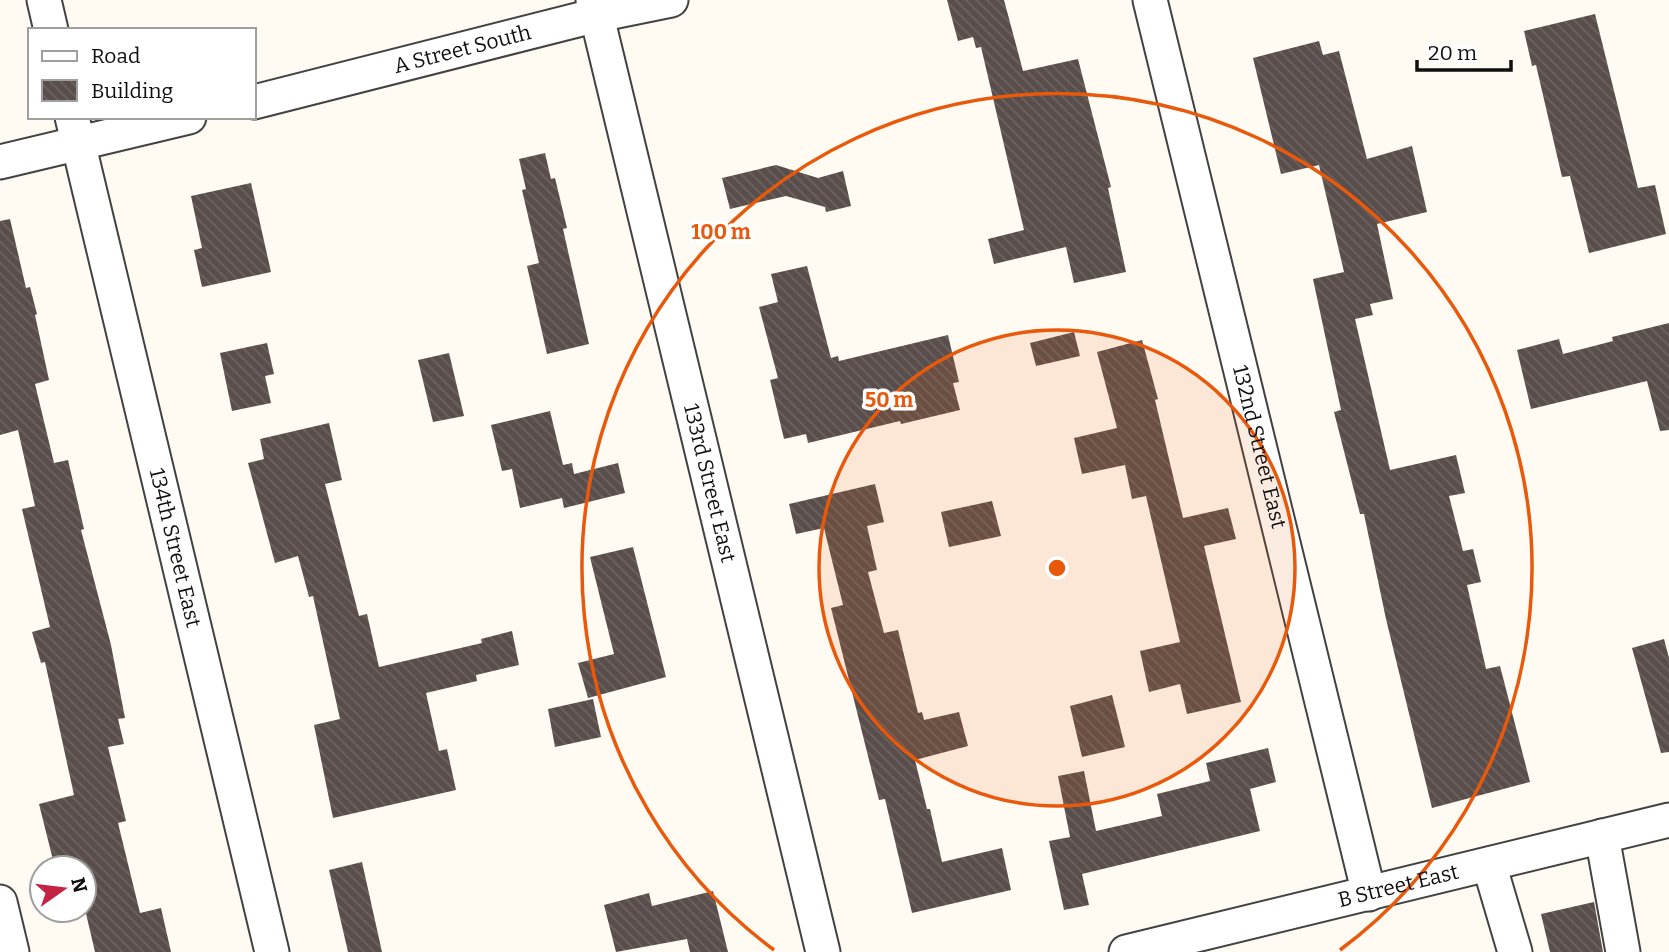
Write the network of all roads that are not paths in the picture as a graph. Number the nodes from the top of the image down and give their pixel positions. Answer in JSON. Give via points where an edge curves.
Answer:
{"nodes":[{"id":1,"x":44,"y":0,"type":"edge"},
{"id":2,"x":671,"y":0,"type":"edge"},
{"id":3,"x":1150,"y":0,"type":"edge"},
{"id":4,"x":595,"y":8,"type":"edge"},
{"id":5,"x":51,"y":28,"type":"edge"},
{"id":6,"x":256,"y":101,"type":"edge"},
{"id":7,"x":173,"y":119,"type":"edge"},
{"id":8,"x":76,"y":131,"type":"edge"},
{"id":9,"x":0,"y":162,"type":"edge"},
{"id":10,"x":1669,"y":820,"type":"edge"},
{"id":11,"x":1602,"y":836,"type":"junction"},
{"id":12,"x":1489,"y":864,"type":"junction"},
{"id":13,"x":1369,"y":894,"type":"junction"},
{"id":14,"x":0,"y":902,"type":"edge"},
{"id":15,"x":12,"y":952,"type":"edge"},
{"id":16,"x":272,"y":952,"type":"edge"},
{"id":17,"x":823,"y":952,"type":"edge"},
{"id":18,"x":1126,"y":952,"type":"edge"},
{"id":19,"x":1515,"y":952,"type":"edge"},
{"id":20,"x":1623,"y":952,"type":"edge"}],
"edges":[{"from":1,"to":5,"type":"street"},
{"from":2,"to":4,"type":"street","name":"A Street South"},
{"from":3,"to":13,"type":"street","name":"132nd Street East"},
{"from":4,"to":6,"type":"street","name":"A Street South"},
{"from":4,"to":17,"type":"street","name":"133rd Street East"},
{"from":7,"to":8,"type":"street"},
{"from":8,"to":9,"type":"street"},
{"from":8,"to":16,"type":"street","name":"134th Street East"},
{"from":10,"to":11,"type":"street","name":"B Street East"},
{"from":11,"to":12,"type":"street","name":"B Street East"},
{"from":11,"to":20,"type":"street"},
{"from":12,"to":13,"type":"street","name":"B Street East"},
{"from":12,"to":19,"type":"street"},
{"from":13,"to":18,"type":"street","name":"B Street East"},
{"from":14,"to":15,"type":"street"}]}
